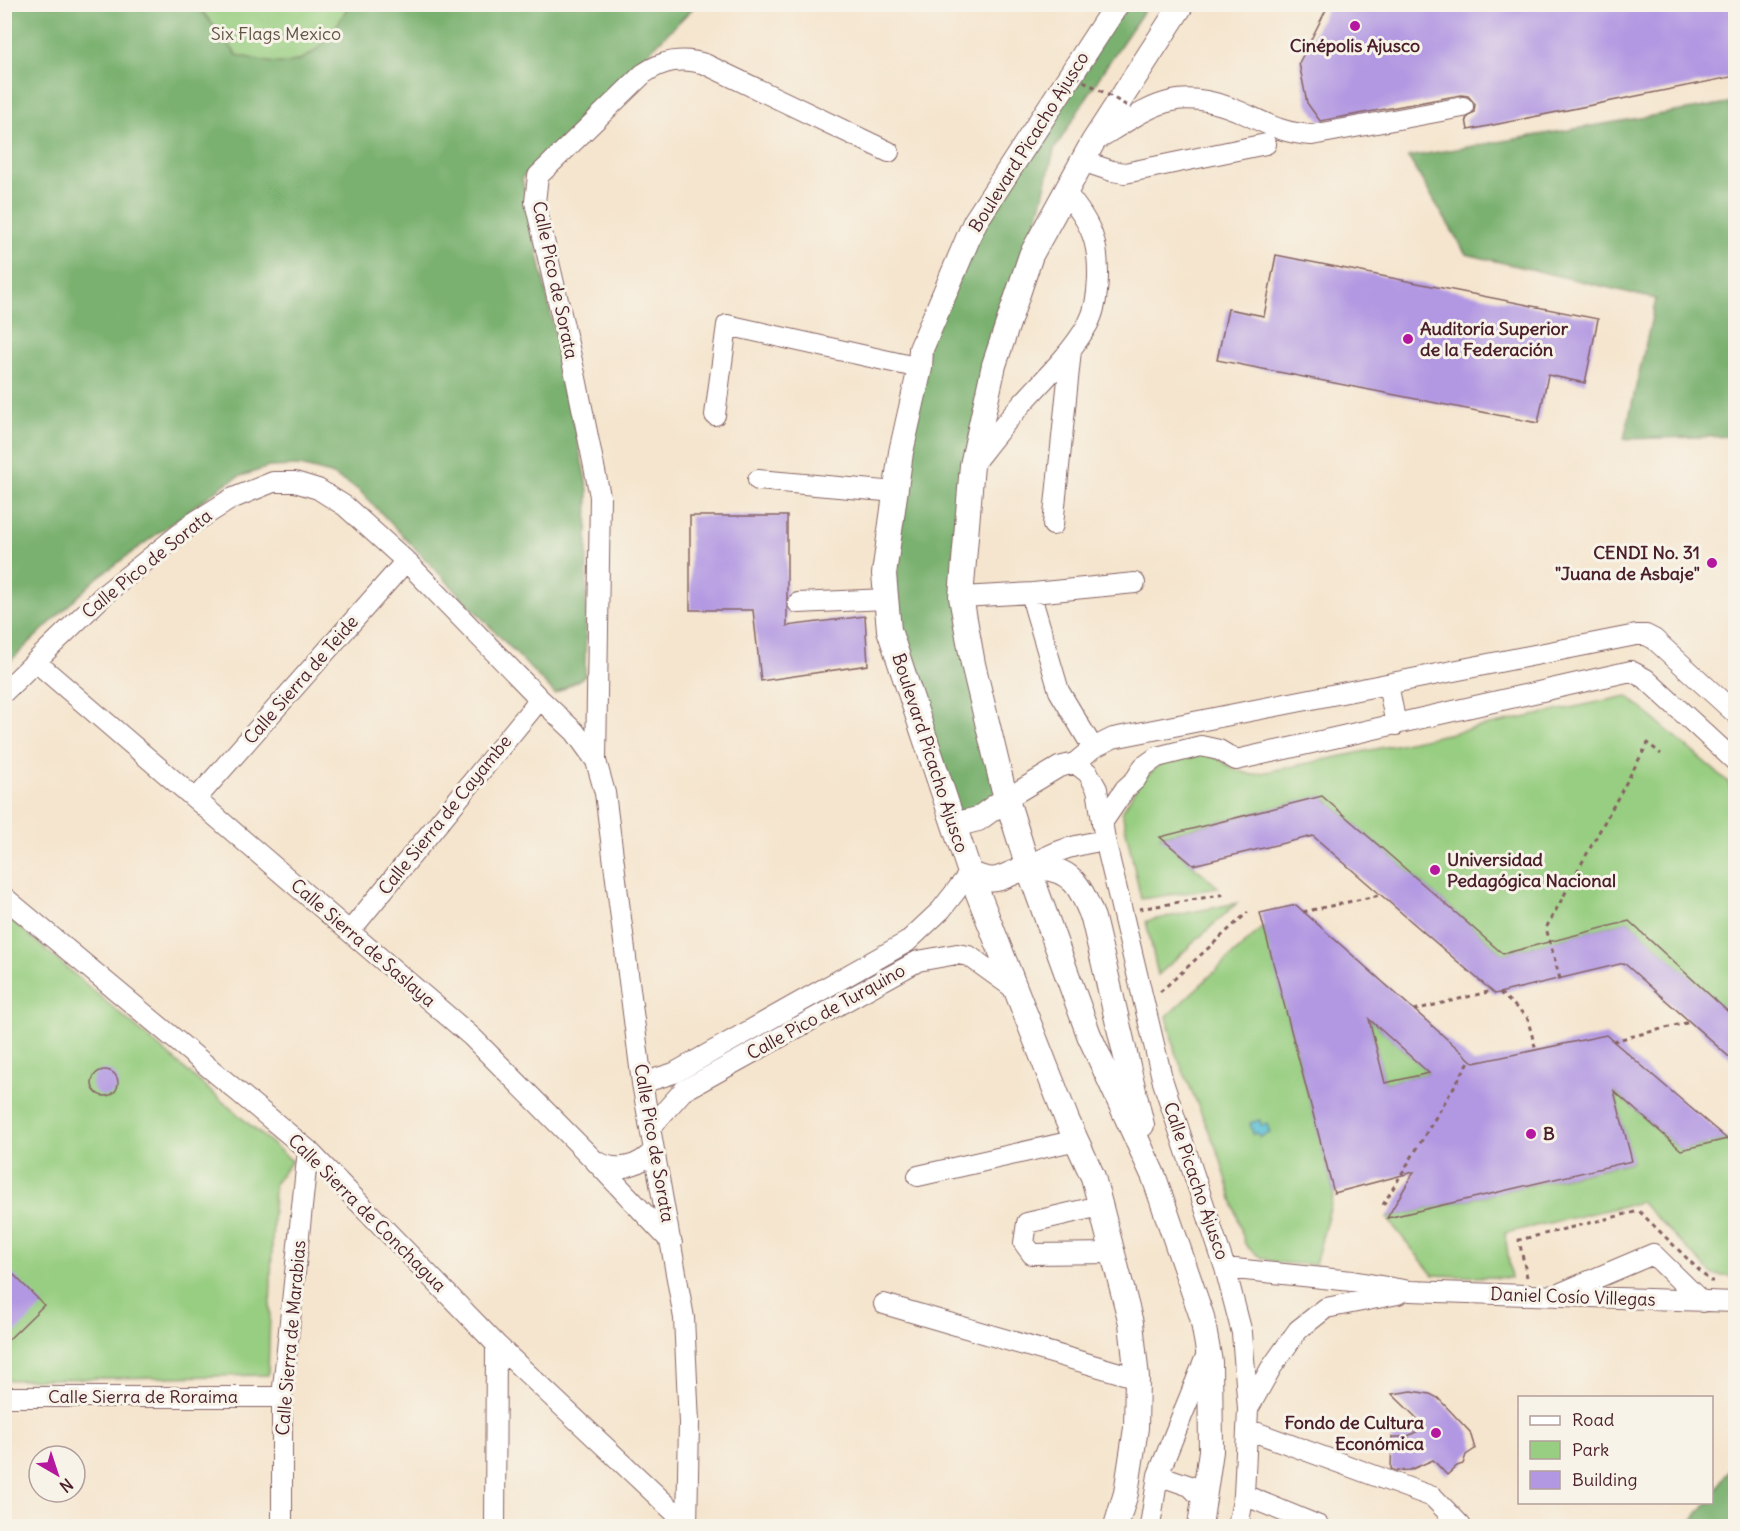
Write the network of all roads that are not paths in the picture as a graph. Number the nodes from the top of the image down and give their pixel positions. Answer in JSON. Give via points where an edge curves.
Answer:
{"nodes":[{"id":1,"x":1117,"y":4,"type":"edge"},
{"id":2,"x":1182,"y":4,"type":"edge"},
{"id":3,"x":1463,"y":107,"type":"dead end"},
{"id":4,"x":1266,"y":144,"type":"dead end"},
{"id":5,"x":889,"y":152,"type":"dead end"},
{"id":6,"x":1088,"y":152,"type":"junction"},
{"id":7,"x":1065,"y":192,"type":"junction"},
{"id":8,"x":1071,"y":350,"type":"junction"},
{"id":9,"x":920,"y":368,"type":"junction"},
{"id":10,"x":715,"y":416,"type":"dead end"},
{"id":11,"x":972,"y":465,"type":"junction"},
{"id":12,"x":758,"y":480,"type":"dead end"},
{"id":13,"x":896,"y":492,"type":"junction"},
{"id":14,"x":1053,"y":525,"type":"dead end"},
{"id":15,"x":406,"y":561,"type":"junction"},
{"id":16,"x":1134,"y":583,"type":"dead end"},
{"id":17,"x":1033,"y":593,"type":"junction"},
{"id":18,"x":961,"y":597,"type":"junction"},
{"id":19,"x":886,"y":598,"type":"junction"},
{"id":20,"x":798,"y":603,"type":"dead end"},
{"id":21,"x":36,"y":662,"type":"junction"},
{"id":22,"x":1388,"y":684,"type":"junction"},
{"id":23,"x":4,"y":692,"type":"edge"},
{"id":24,"x":540,"y":699,"type":"junction"},
{"id":25,"x":1736,"y":714,"type":"edge"},
{"id":26,"x":1396,"y":724,"type":"junction"},
{"id":27,"x":1126,"y":736,"type":"junction"},
{"id":28,"x":1093,"y":748,"type":"junction"},
{"id":29,"x":596,"y":761,"type":"junction"},
{"id":30,"x":1736,"y":762,"type":"edge"},
{"id":31,"x":1075,"y":764,"type":"junction"},
{"id":32,"x":1143,"y":767,"type":"junction"},
{"id":33,"x":196,"y":799,"type":"junction"},
{"id":34,"x":1006,"y":799,"type":"junction"},
{"id":35,"x":954,"y":825,"type":"junction"},
{"id":36,"x":1104,"y":832,"type":"junction"},
{"id":37,"x":1028,"y":867,"type":"junction"},
{"id":38,"x":970,"y":873,"type":"junction"},
{"id":39,"x":4,"y":897,"type":"edge"},
{"id":40,"x":350,"y":931,"type":"junction"},
{"id":41,"x":1015,"y":989,"type":"junction"},
{"id":42,"x":642,"y":1083,"type":"junction"},
{"id":43,"x":650,"y":1128,"type":"junction"},
{"id":44,"x":1077,"y":1140,"type":"junction"},
{"id":45,"x":308,"y":1150,"type":"junction"},
{"id":46,"x":654,"y":1150,"type":"junction"},
{"id":47,"x":594,"y":1160,"type":"junction"},
{"id":48,"x":918,"y":1176,"type":"dead end"},
{"id":49,"x":1154,"y":1177,"type":"junction"},
{"id":50,"x":1100,"y":1206,"type":"junction"},
{"id":51,"x":672,"y":1243,"type":"junction"},
{"id":52,"x":1113,"y":1253,"type":"junction"},
{"id":53,"x":1225,"y":1268,"type":"junction"},
{"id":54,"x":1410,"y":1291,"type":"junction"},
{"id":55,"x":1556,"y":1296,"type":"junction"},
{"id":56,"x":1702,"y":1302,"type":"junction"},
{"id":57,"x":1736,"y":1302,"type":"edge"},
{"id":58,"x":884,"y":1304,"type":"dead end"},
{"id":59,"x":496,"y":1344,"type":"junction"},
{"id":60,"x":1208,"y":1351,"type":"junction"},
{"id":61,"x":1137,"y":1378,"type":"junction"},
{"id":62,"x":282,"y":1397,"type":"junction"},
{"id":63,"x":4,"y":1398,"type":"edge"},
{"id":64,"x":1248,"y":1409,"type":"junction"},
{"id":65,"x":1247,"y":1428,"type":"junction"},
{"id":66,"x":1158,"y":1475,"type":"junction"},
{"id":67,"x":1244,"y":1496,"type":"junction"},
{"id":68,"x":1204,"y":1500,"type":"junction"},
{"id":69,"x":687,"y":1525,"type":"edge"},
{"id":70,"x":282,"y":1527,"type":"edge"},
{"id":71,"x":495,"y":1527,"type":"edge"},
{"id":72,"x":1116,"y":1527,"type":"edge"},
{"id":73,"x":1150,"y":1527,"type":"edge"},
{"id":74,"x":1200,"y":1527,"type":"edge"},
{"id":75,"x":1238,"y":1527,"type":"edge"},
{"id":76,"x":1319,"y":1527,"type":"edge"},
{"id":77,"x":1461,"y":1527,"type":"edge"}],
"edges":[{"from":1,"to":9,"type":"main road","name":"Boulevard Picacho Ajusco","via":[[975,222],[921,349]]},
{"from":2,"to":6,"type":"main road"},
{"from":3,"to":6,"type":"street","via":[[1312,135],[1278,130],[1226,105],[1194,98],[1169,100],[1139,114]]},
{"from":4,"to":6,"type":"street","via":[[1125,173],[1112,171]]},
{"from":5,"to":29,"type":"street","name":"Calle Pico de Sorata","via":[[705,64],[676,60],[643,74],[538,176],[535,202],[600,496]]},
{"from":6,"to":7,"type":"main road"},
{"from":7,"to":8,"type":"street","via":[[1080,209],[1092,236],[1097,265],[1096,297],[1089,322]]},
{"from":7,"to":11,"type":"main road","via":[[1031,255],[994,365]]},
{"from":8,"to":11,"type":"street"},
{"from":8,"to":14,"type":"street"},
{"from":9,"to":10,"type":"street","via":[[728,325]]},
{"from":9,"to":13,"type":"main road","name":"Boulevard Picacho Ajusco"},
{"from":11,"to":18,"type":"main road"},
{"from":12,"to":13,"type":"street"},
{"from":13,"to":19,"type":"main road","name":"Boulevard Picacho Ajusco","via":[[884,574]]},
{"from":15,"to":21,"type":"street","name":"Calle Pico de Sorata","via":[[345,506],[318,489],[295,482],[273,482],[231,499],[193,523],[105,594]]},
{"from":15,"to":24,"type":"street","name":"Calle Pico de Sorata"},
{"from":15,"to":33,"type":"street","name":"Calle Sierra de Teide"},
{"from":16,"to":17,"type":"street"},
{"from":17,"to":18,"type":"street"},
{"from":17,"to":28,"type":"street","via":[[1059,691]]},
{"from":18,"to":34,"type":"main road"},
{"from":19,"to":20,"type":"street"},
{"from":19,"to":35,"type":"main road","name":"Boulevard Picacho Ajusco","via":[[889,630]]},
{"from":21,"to":23,"type":"street","name":"Calle Pico de Sorata"},
{"from":21,"to":33,"type":"street","name":"Calle Sierra de Saslaya"},
{"from":22,"to":25,"type":"street","via":[[1611,638],[1646,635]]},
{"from":22,"to":26,"type":"street"},
{"from":22,"to":27,"type":"street"},
{"from":24,"to":29,"type":"street","name":"Calle Pico de Sorata","via":[[576,732]]},
{"from":24,"to":40,"type":"street","name":"Calle Sierra de Cayambe"},
{"from":26,"to":30,"type":"street","via":[[1630,671],[1647,680]]},
{"from":26,"to":32,"type":"street","via":[[1236,760],[1202,746],[1157,757]]},
{"from":27,"to":28,"type":"street"},
{"from":27,"to":32,"type":"street","via":[[1142,749]]},
{"from":28,"to":31,"type":"street"},
{"from":29,"to":42,"type":"street","name":"Calle Pico de Sorata","via":[[605,793]]},
{"from":31,"to":34,"type":"street","via":[[1059,767]]},
{"from":31,"to":36,"type":"street","name":"Calle Picacho Ajusco","via":[[1088,773],[1097,789]]},
{"from":32,"to":36,"type":"street","via":[[1125,789]]},
{"from":33,"to":40,"type":"street","name":"Calle Sierra de Saslaya"},
{"from":34,"to":35,"type":"main road","via":[[978,819]]},
{"from":34,"to":37,"type":"main road"},
{"from":35,"to":38,"type":"main road","name":"Boulevard Picacho Ajusco"},
{"from":36,"to":37,"type":"street"},
{"from":36,"to":53,"type":"street","name":"Calle Picacho Ajusco","via":[[1163,1082]]},
{"from":37,"to":38,"type":"main road","via":[[1000,880]]},
{"from":37,"to":49,"type":"main road","via":[[1089,1035]]},
{"from":37,"to":49,"type":"main road","via":[[1052,868],[1068,875],[1082,891],[1093,918]]},
{"from":38,"to":41,"type":"main road","name":"Boulevard Picacho Ajusco"},
{"from":38,"to":42,"type":"street","name":"Calle Pico de Turquino","via":[[941,910],[898,948],[674,1073]]},
{"from":39,"to":45,"type":"street","name":"Calle Sierra de Conchagua"},
{"from":40,"to":47,"type":"street","name":"Calle Sierra de Saslaya","via":[[472,1037]]},
{"from":41,"to":43,"type":"street","name":"Calle Pico de Turquino","via":[[969,956],[957,954],[918,961],[683,1091]]},
{"from":41,"to":44,"type":"main road","name":"Boulevard Picacho Ajusco"},
{"from":42,"to":43,"type":"street","name":"Calle Pico de Sorata"},
{"from":43,"to":46,"type":"street","name":"Calle Pico de Sorata"},
{"from":44,"to":48,"type":"street"},
{"from":44,"to":50,"type":"main road","name":"Boulevard Picacho Ajusco"},
{"from":45,"to":59,"type":"street","name":"Calle Sierra de Conchagua"},
{"from":45,"to":62,"type":"street","name":"Calle Sierra de Marabias"},
{"from":46,"to":47,"type":"street","via":[[642,1161],[626,1167],[609,1167]]},
{"from":46,"to":51,"type":"street","name":"Calle Pico de Sorata"},
{"from":47,"to":51,"type":"street","name":"Calle Sierra de Saslaya"},
{"from":49,"to":60,"type":"main road","via":[[1202,1317]]},
{"from":50,"to":52,"type":"main road","name":"Boulevard Picacho Ajusco"},
{"from":50,"to":52,"type":"street","via":[[1027,1223],[1024,1243],[1032,1254]]},
{"from":51,"to":69,"type":"street","name":"Calle Pico de Sorata","via":[[684,1318],[689,1423]]},
{"from":52,"to":61,"type":"main road","name":"Boulevard Picacho Ajusco","via":[[1131,1323]]},
{"from":53,"to":54,"type":"street","name":"Daniel Cosío Villegas"},
{"from":53,"to":64,"type":"street","name":"Calle Picacho Ajusco","via":[[1242,1333]]},
{"from":54,"to":55,"type":"street","name":"Daniel Cosío Villegas"},
{"from":54,"to":64,"type":"street","name":"Daniel Cosío Villegas","via":[[1326,1308],[1298,1330]]},
{"from":55,"to":56,"type":"street","name":"Daniel Cosío Villegas"},
{"from":55,"to":56,"type":"street","via":[[1653,1254]]},
{"from":56,"to":57,"type":"street","name":"Daniel Cosío Villegas"},
{"from":58,"to":61,"type":"street"},
{"from":59,"to":69,"type":"street","name":"Calle Sierra de Conchagua"},
{"from":59,"to":71,"type":"street"},
{"from":60,"to":66,"type":"street"},
{"from":60,"to":68,"type":"main road","via":[[1211,1451]]},
{"from":61,"to":72,"type":"main road","name":"Boulevard Picacho Ajusco","via":[[1136,1428],[1126,1493]]},
{"from":62,"to":63,"type":"street","name":"Calle Sierra de Roraima"},
{"from":62,"to":70,"type":"street","name":"Calle Sierra de Marabias"},
{"from":64,"to":65,"type":"street","name":"Calle Picacho Ajusco"},
{"from":65,"to":67,"type":"street","name":"Calle Picacho Ajusco"},
{"from":65,"to":77,"type":"street","via":[[1433,1497]]},
{"from":66,"to":68,"type":"street","via":[[1190,1486]]},
{"from":66,"to":73,"type":"street"},
{"from":67,"to":75,"type":"street","name":"Calle Picacho Ajusco"},
{"from":67,"to":76,"type":"street"},
{"from":68,"to":74,"type":"main road"}]}
